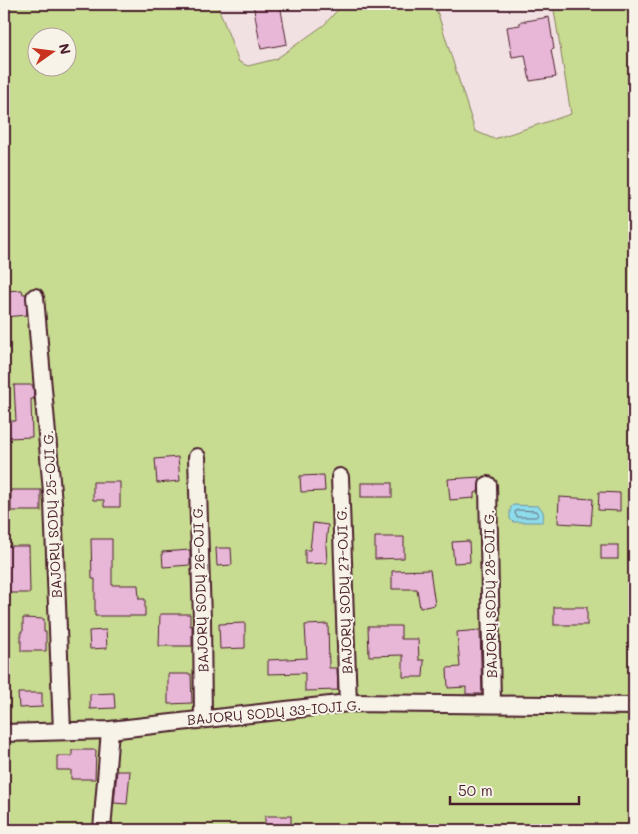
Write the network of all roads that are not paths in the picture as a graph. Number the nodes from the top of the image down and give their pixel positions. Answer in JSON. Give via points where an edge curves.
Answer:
{"nodes":[{"id":1,"x":35,"y":297,"type":"dead end"},
{"id":2,"x":196,"y":457,"type":"dead end"},
{"id":3,"x":340,"y":476,"type":"dead end"},
{"id":4,"x":488,"y":485,"type":"dead end"},
{"id":5,"x":348,"y":703,"type":"junction"},
{"id":6,"x":492,"y":704,"type":"junction"},
{"id":7,"x":634,"y":706,"type":"edge"},
{"id":8,"x":203,"y":718,"type":"junction"},
{"id":9,"x":110,"y":730,"type":"junction"},
{"id":10,"x":62,"y":731,"type":"junction"},
{"id":11,"x":4,"y":733,"type":"edge"},
{"id":12,"x":102,"y":830,"type":"edge"}],
"edges":[{"from":1,"to":10,"type":"street","name":"BAJORŲ SODŲ 25-OJI G.","via":[[53,503]]},
{"from":2,"to":8,"type":"street","name":"BAJORŲ SODŲ 26-OJI G."},
{"from":3,"to":5,"type":"street","name":"BAJORŲ SODŲ 27-OJI G."},
{"from":4,"to":6,"type":"street","name":"BAJORŲ SODŲ 28-OJI G."},
{"from":5,"to":6,"type":"street","name":"BAJORŲ SODŲ 33-IOJI G."},
{"from":5,"to":8,"type":"street","name":"BAJORŲ SODŲ 33-IOJI G."},
{"from":6,"to":7,"type":"street","name":"BAJORŲ SODŲ 33-IOJI G."},
{"from":8,"to":9,"type":"street","name":"BAJORŲ SODŲ 33-IOJI G."},
{"from":9,"to":10,"type":"street","name":"BAJORŲ SODŲ 33-IOJI G."},
{"from":9,"to":12,"type":"street"},
{"from":10,"to":11,"type":"street","name":"BAJORŲ SODŲ 33-IOJI G."}]}
